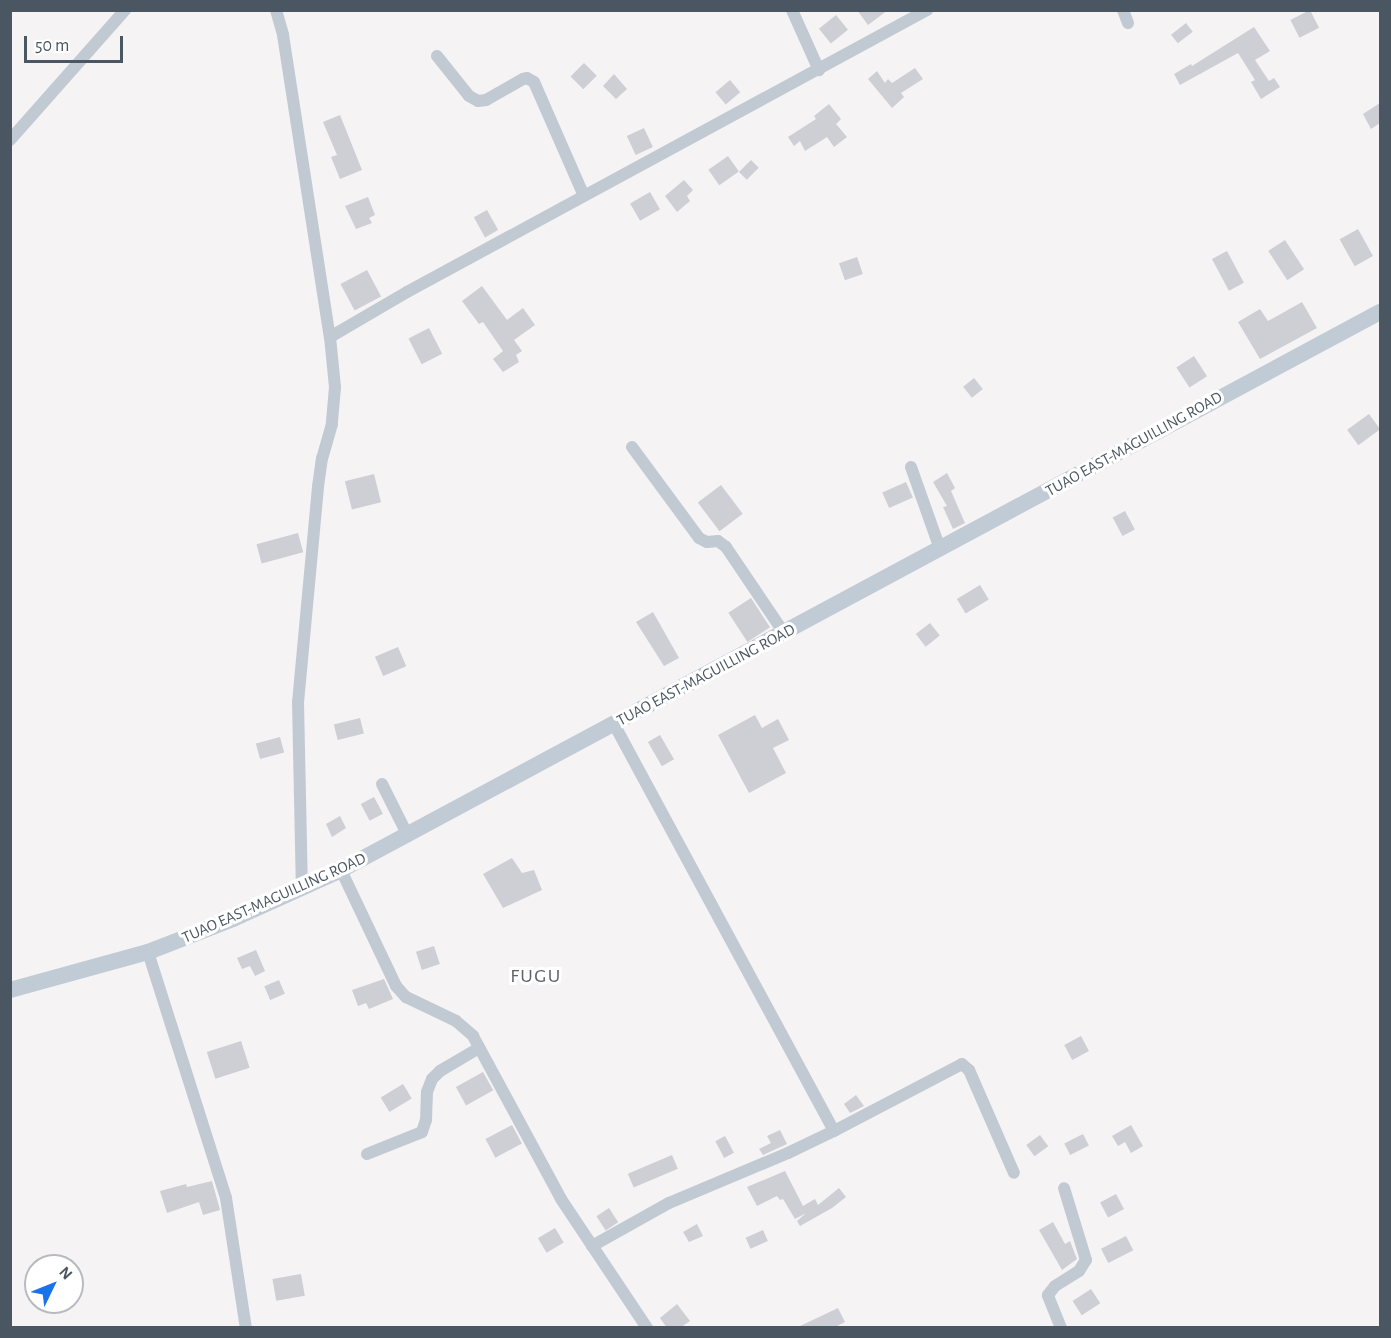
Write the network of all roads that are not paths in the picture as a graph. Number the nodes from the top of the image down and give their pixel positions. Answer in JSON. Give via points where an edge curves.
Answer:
{"nodes":[{"id":1,"x":125,"y":10,"type":"edge"},
{"id":2,"x":276,"y":10,"type":"edge"},
{"id":3,"x":792,"y":10,"type":"edge"},
{"id":4,"x":927,"y":10,"type":"edge"},
{"id":5,"x":1123,"y":10,"type":"edge"},
{"id":6,"x":1128,"y":23,"type":"dead end"},
{"id":7,"x":437,"y":56,"type":"dead end"},
{"id":8,"x":819,"y":70,"type":"junction"},
{"id":9,"x":10,"y":140,"type":"edge"},
{"id":10,"x":584,"y":196,"type":"junction"},
{"id":11,"x":1380,"y":312,"type":"edge"},
{"id":12,"x":330,"y":337,"type":"junction"},
{"id":13,"x":632,"y":447,"type":"dead end"},
{"id":14,"x":911,"y":467,"type":"dead end"},
{"id":15,"x":940,"y":549,"type":"junction"},
{"id":16,"x":784,"y":633,"type":"junction"},
{"id":17,"x":614,"y":724,"type":"junction"},
{"id":18,"x":382,"y":784,"type":"dead end"},
{"id":19,"x":408,"y":836,"type":"junction"},
{"id":20,"x":341,"y":870,"type":"junction"},
{"id":21,"x":302,"y":887,"type":"junction"},
{"id":22,"x":148,"y":952,"type":"junction"},
{"id":23,"x":10,"y":990,"type":"edge"},
{"id":24,"x":479,"y":1048,"type":"junction"},
{"id":25,"x":834,"y":1131,"type":"junction"},
{"id":26,"x":367,"y":1154,"type":"dead end"},
{"id":27,"x":1014,"y":1173,"type":"dead end"},
{"id":28,"x":1064,"y":1188,"type":"dead end"},
{"id":29,"x":592,"y":1246,"type":"junction"},
{"id":30,"x":246,"y":1328,"type":"edge"},
{"id":31,"x":647,"y":1328,"type":"edge"},
{"id":32,"x":1061,"y":1328,"type":"edge"}],
"edges":[{"from":1,"to":9,"type":"street"},
{"from":2,"to":12,"type":"street"},
{"from":3,"to":8,"type":"street"},
{"from":4,"to":8,"type":"street"},
{"from":5,"to":6,"type":"street"},
{"from":7,"to":10,"type":"street","via":[[469,96],[478,100],[486,100],[523,79],[534,82]]},
{"from":8,"to":10,"type":"street"},
{"from":10,"to":12,"type":"street"},
{"from":11,"to":15,"type":"main road","name":"TUAO EAST-MAGUILLING ROAD"},
{"from":12,"to":21,"type":"street","via":[[335,387],[332,424],[318,487],[298,702]]},
{"from":13,"to":16,"type":"street","via":[[699,538],[718,541],[726,547]]},
{"from":14,"to":15,"type":"street"},
{"from":15,"to":16,"type":"main road","name":"TUAO EAST-MAGUILLING ROAD"},
{"from":16,"to":17,"type":"main road","name":"TUAO EAST-MAGUILLING ROAD"},
{"from":17,"to":19,"type":"main road","name":"TUAO EAST-MAGUILLING ROAD"},
{"from":17,"to":25,"type":"street"},
{"from":18,"to":19,"type":"street"},
{"from":19,"to":20,"type":"main road","name":"TUAO EAST-MAGUILLING ROAD"},
{"from":20,"to":21,"type":"main road","name":"TUAO EAST-MAGUILLING ROAD"},
{"from":20,"to":24,"type":"street","via":[[396,986],[406,997],[456,1021],[473,1036]]},
{"from":21,"to":22,"type":"main road","name":"TUAO EAST-MAGUILLING ROAD"},
{"from":22,"to":23,"type":"main road","name":"TUAO EAST-MAGUILLING ROAD"},
{"from":22,"to":30,"type":"street","via":[[221,1180]]},
{"from":24,"to":26,"type":"street","via":[[432,1079],[422,1132]]},
{"from":24,"to":29,"type":"street","via":[[561,1199]]},
{"from":25,"to":27,"type":"street","via":[[962,1064],[969,1070]]},
{"from":25,"to":29,"type":"street","via":[[669,1203]]},
{"from":28,"to":32,"type":"street","via":[[1086,1260],[1079,1271],[1048,1295]]},
{"from":29,"to":31,"type":"street"}]}
